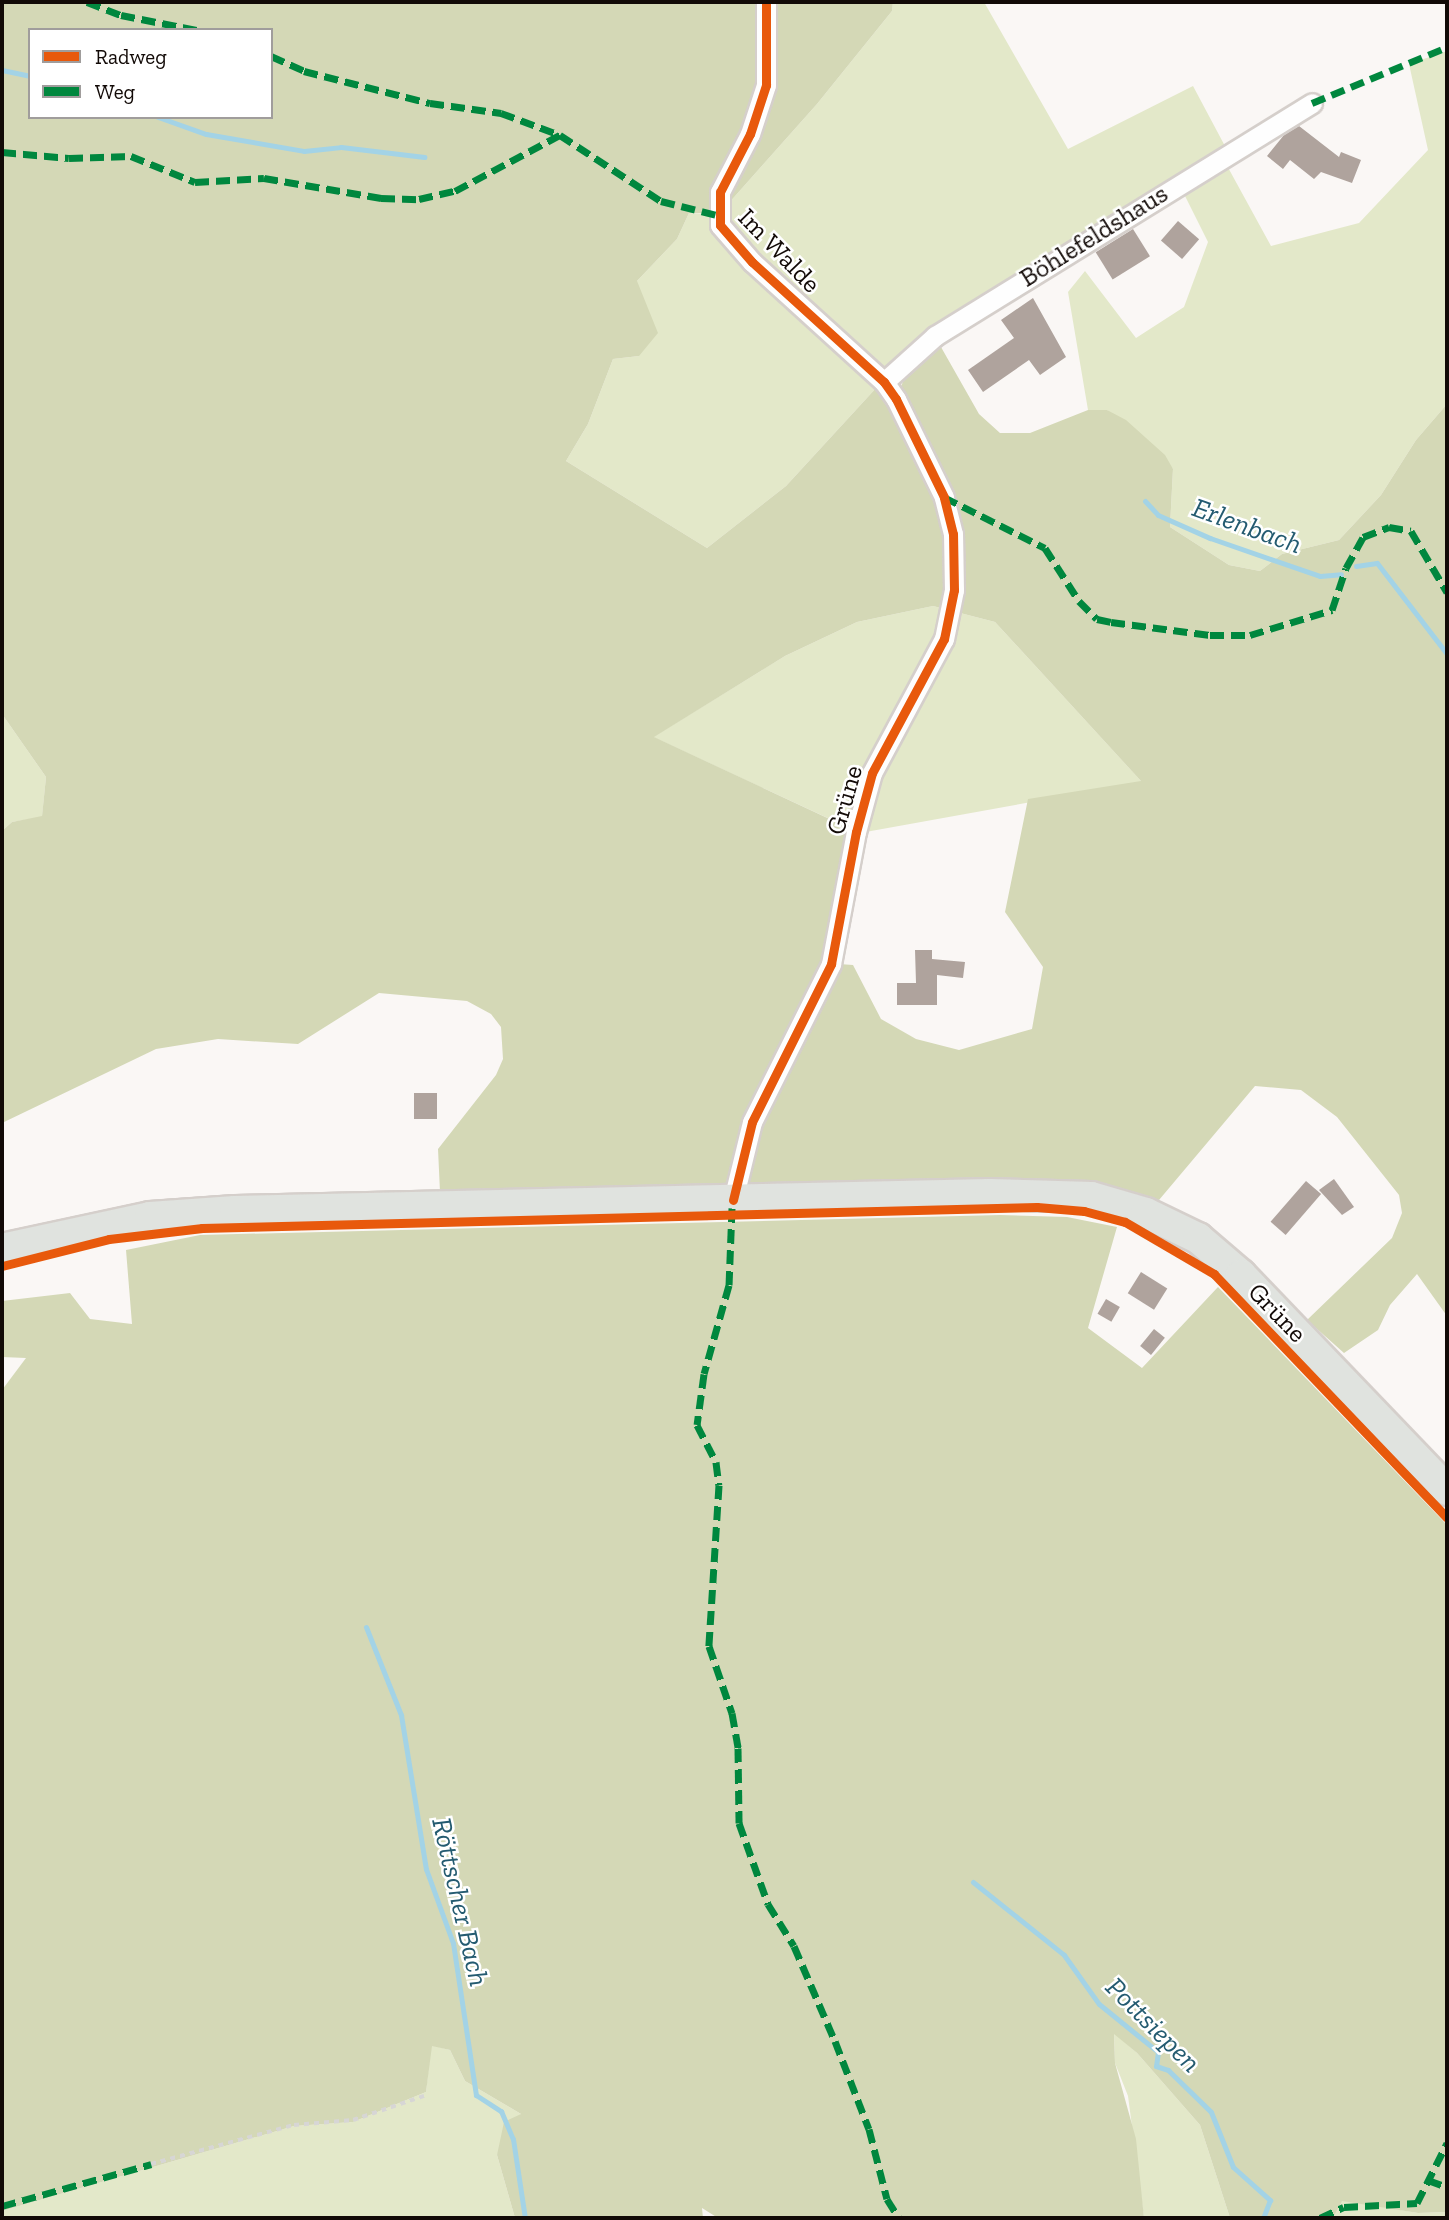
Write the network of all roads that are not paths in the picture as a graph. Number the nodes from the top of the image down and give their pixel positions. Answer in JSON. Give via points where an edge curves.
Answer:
{"nodes":[{"id":1,"x":766,"y":2,"type":"edge"},
{"id":2,"x":1312,"y":103,"type":"dead end"},
{"id":3,"x":884,"y":382,"type":"junction"},
{"id":4,"x":733,"y":1200,"type":"junction"},
{"id":5,"x":2,"y":1249,"type":"edge"},
{"id":6,"x":1447,"y":1490,"type":"edge"}],
"edges":[{"from":1,"to":3,"type":"street","name":"Im Walde","via":[[766,86],[750,134],[720,192],[720,225],[752,262]]},
{"from":2,"to":3,"type":"street","name":"Böhlefeldshaus","via":[[935,336]]},
{"from":3,"to":4,"type":"street","name":"Grüne","via":[[944,497],[955,558],[952,612],[932,665],[872,773],[831,964],[752,1122]]},
{"from":4,"to":5,"type":"main road","name":"Grüne","via":[[150,1217]]},
{"from":4,"to":6,"type":"main road","name":"Grüne","via":[[1028,1195],[1091,1197],[1146,1213],[1198,1238],[1241,1275]]}]}
